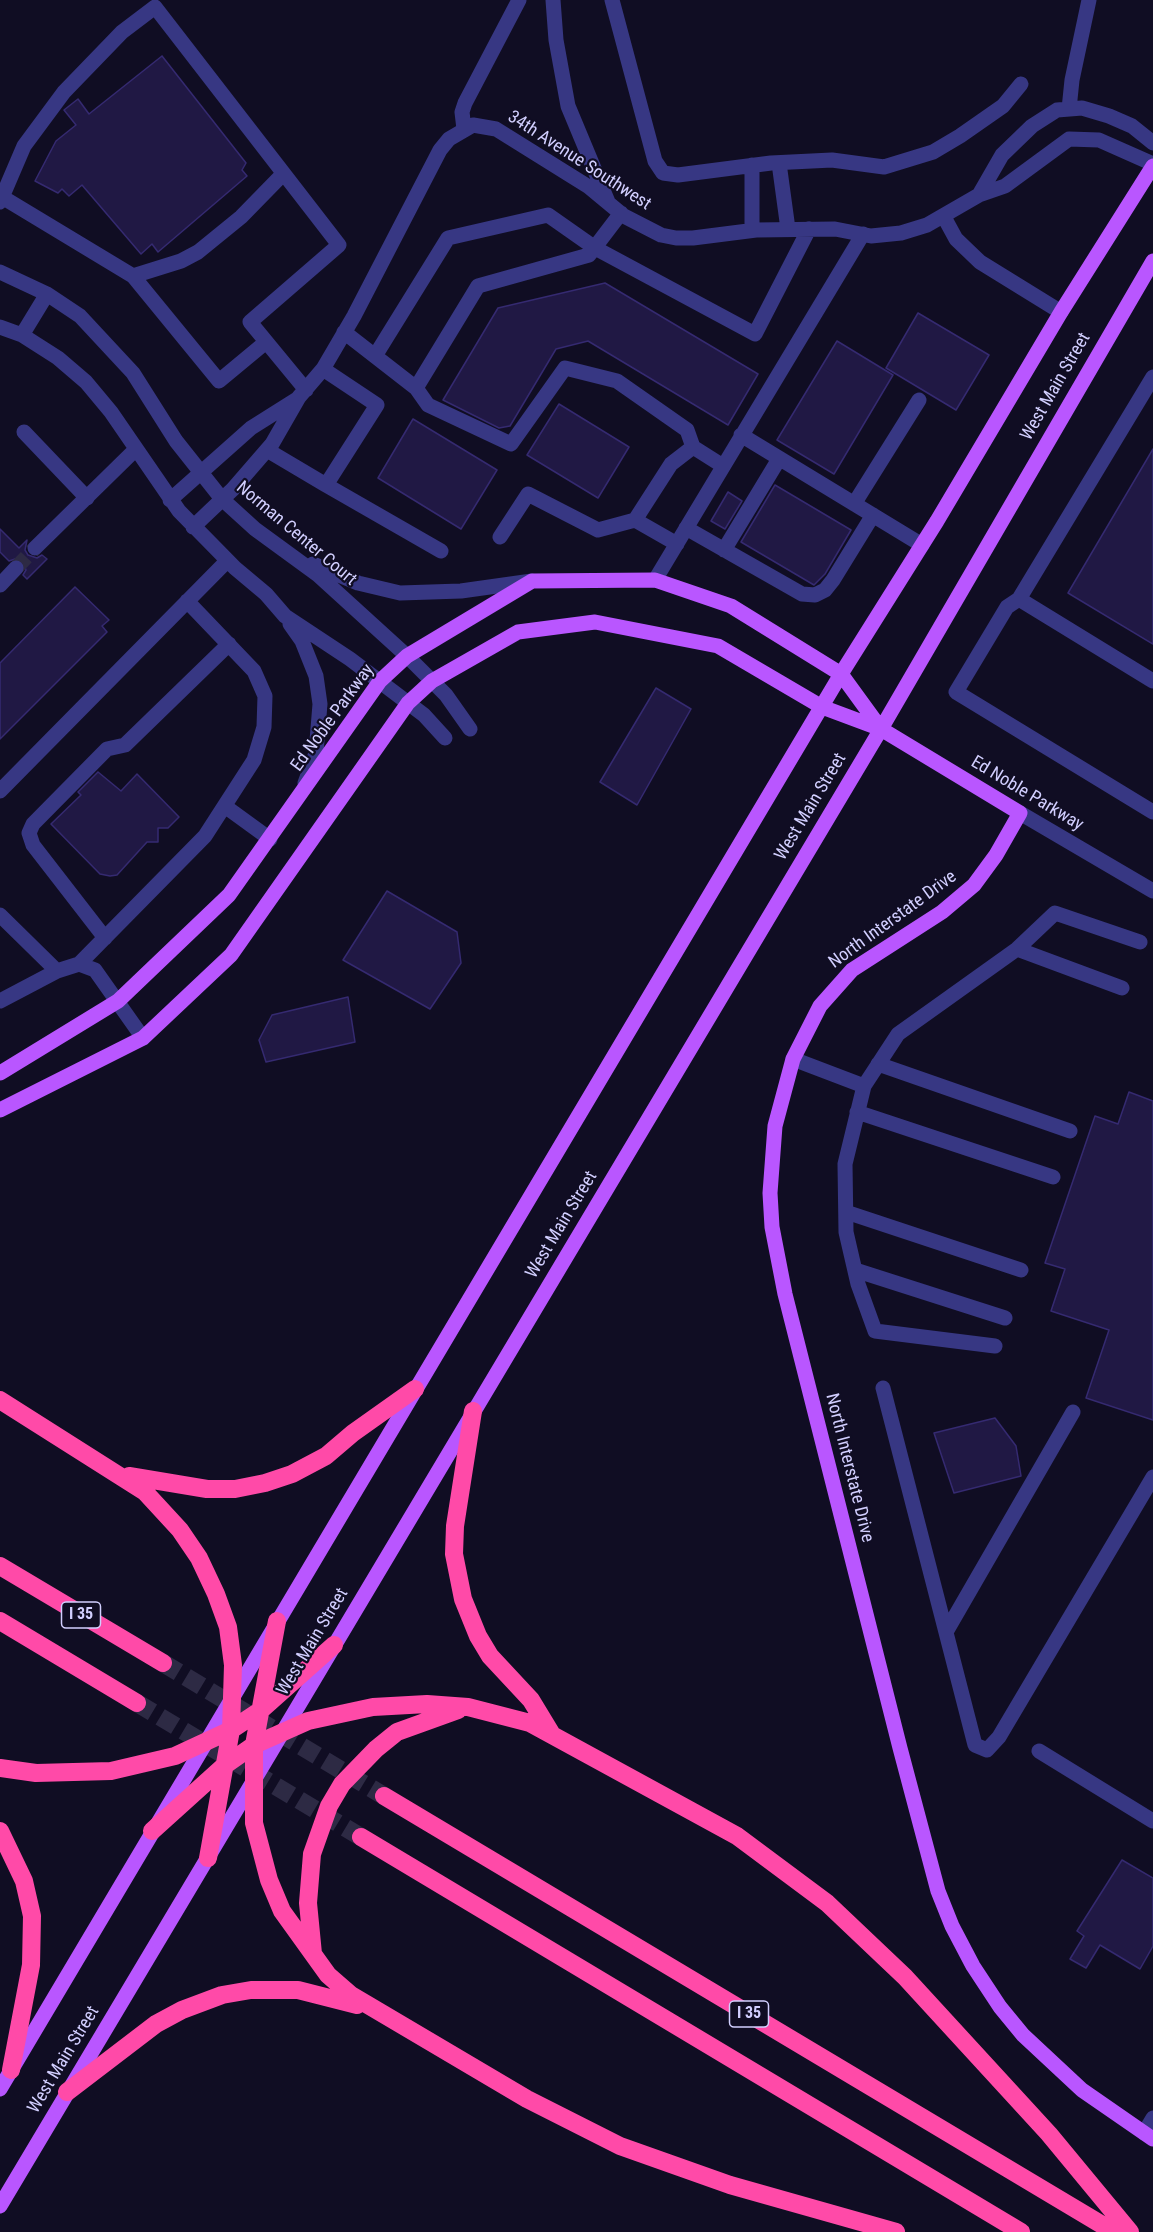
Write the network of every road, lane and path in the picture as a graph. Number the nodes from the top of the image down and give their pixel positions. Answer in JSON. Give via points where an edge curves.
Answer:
{"nodes":[{"id":1,"x":519,"y":0,"type":"edge"},
{"id":2,"x":553,"y":0,"type":"edge"},
{"id":3,"x":612,"y":0,"type":"edge"},
{"id":4,"x":1089,"y":0,"type":"edge"},
{"id":5,"x":1021,"y":84,"type":"dead end"},
{"id":6,"x":1069,"y":109,"type":"junction"},
{"id":7,"x":464,"y":129,"type":"junction"},
{"id":8,"x":1153,"y":143,"type":"edge"},
{"id":9,"x":779,"y":163,"type":"junction"},
{"id":10,"x":752,"y":165,"type":"junction"},
{"id":11,"x":1153,"y":165,"type":"edge"},
{"id":12,"x":283,"y":174,"type":"junction"},
{"id":13,"x":979,"y":195,"type":"junction"},
{"id":14,"x":1,"y":200,"type":"edge"},
{"id":15,"x":608,"y":202,"type":"junction"},
{"id":16,"x":621,"y":213,"type":"junction"},
{"id":17,"x":944,"y":217,"type":"junction"},
{"id":18,"x":788,"y":229,"type":"junction"},
{"id":19,"x":809,"y":229,"type":"junction"},
{"id":20,"x":752,"y":230,"type":"junction"},
{"id":21,"x":863,"y":234,"type":"junction"},
{"id":22,"x":595,"y":248,"type":"junction"},
{"id":23,"x":1153,"y":261,"type":"edge"},
{"id":24,"x":0,"y":272,"type":"edge"},
{"id":25,"x":134,"y":276,"type":"junction"},
{"id":26,"x":46,"y":294,"type":"junction"},
{"id":27,"x":1061,"y":312,"type":"junction"},
{"id":28,"x":0,"y":327,"type":"edge"},
{"id":29,"x":344,"y":332,"type":"junction"},
{"id":30,"x":22,"y":335,"type":"junction"},
{"id":31,"x":266,"y":342,"type":"junction"},
{"id":32,"x":375,"y":356,"type":"junction"},
{"id":33,"x":323,"y":369,"type":"junction"},
{"id":34,"x":1153,"y":377,"type":"edge"},
{"id":35,"x":416,"y":388,"type":"junction"},
{"id":36,"x":302,"y":394,"type":"junction"},
{"id":37,"x":919,"y":400,"type":"dead end"},
{"id":38,"x":24,"y":432,"type":"dead end"},
{"id":39,"x":741,"y":435,"type":"junction"},
{"id":40,"x":693,"y":447,"type":"junction"},
{"id":41,"x":135,"y":450,"type":"junction"},
{"id":42,"x":267,"y":450,"type":"junction"},
{"id":43,"x":779,"y":459,"type":"junction"},
{"id":44,"x":723,"y":466,"type":"junction"},
{"id":45,"x":201,"y":473,"type":"junction"},
{"id":46,"x":326,"y":485,"type":"junction"},
{"id":47,"x":87,"y":498,"type":"junction"},
{"id":48,"x":222,"y":499,"type":"junction"},
{"id":49,"x":170,"y":500,"type":"junction"},
{"id":50,"x":854,"y":504,"type":"junction"},
{"id":51,"x":873,"y":515,"type":"junction"},
{"id":52,"x":635,"y":520,"type":"junction"},
{"id":53,"x":193,"y":527,"type":"junction"},
{"id":54,"x":686,"y":528,"type":"junction"},
{"id":55,"x":500,"y":537,"type":"dead end"},
{"id":56,"x":677,"y":544,"type":"junction"},
{"id":57,"x":922,"y":546,"type":"junction"},
{"id":58,"x":36,"y":548,"type":"tunnel mouth"},
{"id":59,"x":724,"y":550,"type":"junction"},
{"id":60,"x":441,"y":551,"type":"dead end"},
{"id":61,"x":286,"y":552,"type":"junction"},
{"id":62,"x":227,"y":561,"type":"junction"},
{"id":63,"x":16,"y":568,"type":"tunnel mouth"},
{"id":64,"x":655,"y":580,"type":"junction"},
{"id":65,"x":532,"y":581,"type":"junction"},
{"id":66,"x":0,"y":585,"type":"edge"},
{"id":67,"x":1019,"y":599,"type":"junction"},
{"id":68,"x":187,"y":601,"type":"junction"},
{"id":69,"x":285,"y":616,"type":"junction"},
{"id":70,"x":229,"y":644,"type":"junction"},
{"id":71,"x":407,"y":656,"type":"junction"},
{"id":72,"x":841,"y":674,"type":"junction"},
{"id":73,"x":380,"y":681,"type":"junction"},
{"id":74,"x":432,"y":681,"type":"junction"},
{"id":75,"x":1153,"y":681,"type":"edge"},
{"id":76,"x":408,"y":703,"type":"junction"},
{"id":77,"x":822,"y":707,"type":"junction"},
{"id":78,"x":470,"y":729,"type":"dead end"},
{"id":79,"x":881,"y":729,"type":"junction"},
{"id":80,"x":445,"y":738,"type":"dead end"},
{"id":81,"x":0,"y":791,"type":"edge"},
{"id":82,"x":299,"y":797,"type":"junction"},
{"id":83,"x":225,"y":807,"type":"junction"},
{"id":84,"x":1153,"y":812,"type":"edge"},
{"id":85,"x":1020,"y":813,"type":"junction"},
{"id":86,"x":270,"y":839,"type":"junction"},
{"id":87,"x":1153,"y":891,"type":"edge"},
{"id":88,"x":0,"y":915,"type":"edge"},
{"id":89,"x":105,"y":938,"type":"junction"},
{"id":90,"x":1140,"y":942,"type":"dead end"},
{"id":91,"x":1017,"y":949,"type":"junction"},
{"id":92,"x":80,"y":964,"type":"junction"},
{"id":93,"x":57,"y":972,"type":"junction"},
{"id":94,"x":1122,"y":988,"type":"dead end"},
{"id":95,"x":0,"y":1000,"type":"edge"},
{"id":96,"x":118,"y":1001,"type":"junction"},
{"id":97,"x":143,"y":1038,"type":"junction"},
{"id":98,"x":793,"y":1059,"type":"junction"},
{"id":99,"x":878,"y":1064,"type":"junction"},
{"id":100,"x":0,"y":1073,"type":"edge"},
{"id":101,"x":864,"y":1086,"type":"junction"},
{"id":102,"x":0,"y":1110,"type":"edge"},
{"id":103,"x":857,"y":1112,"type":"junction"},
{"id":104,"x":1070,"y":1131,"type":"dead end"},
{"id":105,"x":1053,"y":1177,"type":"dead end"},
{"id":106,"x":846,"y":1212,"type":"junction"},
{"id":107,"x":855,"y":1270,"type":"junction"},
{"id":108,"x":1021,"y":1270,"type":"dead end"},
{"id":109,"x":1005,"y":1318,"type":"dead end"},
{"id":110,"x":995,"y":1346,"type":"dead end"},
{"id":111,"x":883,"y":1388,"type":"dead end"},
{"id":112,"x":416,"y":1389,"type":"junction"},
{"id":113,"x":0,"y":1401,"type":"edge"},
{"id":114,"x":473,"y":1412,"type":"junction"},
{"id":115,"x":1073,"y":1412,"type":"dead end"},
{"id":116,"x":121,"y":1474,"type":"junction"},
{"id":117,"x":1153,"y":1477,"type":"edge"},
{"id":118,"x":0,"y":1566,"type":"edge"},
{"id":119,"x":0,"y":1621,"type":"edge"},
{"id":120,"x":277,"y":1621,"type":"junction"},
{"id":121,"x":946,"y":1632,"type":"junction"},
{"id":122,"x":334,"y":1645,"type":"junction"},
{"id":123,"x":163,"y":1663,"type":"tunnel mouth"},
{"id":124,"x":232,"y":1698,"type":"junction"},
{"id":125,"x":137,"y":1703,"type":"tunnel mouth"},
{"id":126,"x":468,"y":1707,"type":"junction"},
{"id":127,"x":261,"y":1710,"type":"junction"},
{"id":128,"x":231,"y":1731,"type":"junction"},
{"id":129,"x":283,"y":1732,"type":"junction"},
{"id":130,"x":551,"y":1733,"type":"junction"},
{"id":131,"x":206,"y":1742,"type":"junction"},
{"id":132,"x":254,"y":1745,"type":"junction"},
{"id":133,"x":1039,"y":1751,"type":"dead end"},
{"id":134,"x":224,"y":1766,"type":"junction"},
{"id":135,"x":0,"y":1768,"type":"edge"},
{"id":136,"x":254,"y":1781,"type":"junction"},
{"id":137,"x":384,"y":1796,"type":"tunnel mouth"},
{"id":138,"x":1153,"y":1821,"type":"edge"},
{"id":139,"x":0,"y":1831,"type":"edge"},
{"id":140,"x":152,"y":1831,"type":"junction"},
{"id":141,"x":360,"y":1837,"type":"tunnel mouth"},
{"id":142,"x":208,"y":1858,"type":"junction"},
{"id":143,"x":313,"y":1958,"type":"junction"},
{"id":144,"x":379,"y":2012,"type":"junction"},
{"id":145,"x":11,"y":2070,"type":"junction"},
{"id":146,"x":0,"y":2089,"type":"edge"},
{"id":147,"x":67,"y":2092,"type":"junction"},
{"id":148,"x":1153,"y":2118,"type":"edge"},
{"id":149,"x":1149,"y":2136,"type":"edge"},
{"id":150,"x":0,"y":2206,"type":"edge"},
{"id":151,"x":896,"y":2232,"type":"edge"},
{"id":152,"x":1021,"y":2232,"type":"edge"},
{"id":153,"x":1114,"y":2232,"type":"edge"},
{"id":154,"x":1130,"y":2232,"type":"edge"}],
"edges":[{"from":1,"to":7,"type":"street","via":[[465,103]]},
{"from":2,"to":15,"type":"street","via":[[568,106]]},
{"from":3,"to":10,"type":"street","via":[[655,161],[663,173],[678,175]]},
{"from":4,"to":6,"type":"street"},
{"from":5,"to":9,"type":"street","via":[[1002,106],[933,152],[884,167],[832,160]]},
{"from":6,"to":8,"type":"street","name":"34th Avenue Southwest","via":[[1082,108],[1109,116],[1132,126]]},
{"from":6,"to":13,"type":"street","name":"34th Avenue Southwest","via":[[1057,110],[1032,126],[1002,155]]},
{"from":7,"to":15,"type":"street","name":"34th Avenue Southwest","via":[[473,125],[496,129]]},
{"from":7,"to":29,"type":"street","via":[[440,150]]},
{"from":9,"to":10,"type":"street"},
{"from":9,"to":18,"type":"street"},
{"from":10,"to":20,"type":"street"},
{"from":11,"to":13,"type":"street","name":"34th Avenue Southwest","via":[[1099,140],[1069,139],[1005,186]]},
{"from":11,"to":27,"type":"main road","name":"West Main Street"},
{"from":12,"to":14,"type":"street","via":[[155,7],[122,32],[64,92],[24,146]]},
{"from":12,"to":25,"type":"street","via":[[241,217],[198,252]]},
{"from":12,"to":31,"type":"street","via":[[339,245],[250,322]]},
{"from":13,"to":17,"type":"street","name":"34th Avenue Southwest"},
{"from":14,"to":25,"type":"street"},
{"from":15,"to":16,"type":"street","name":"34th Avenue Southwest"},
{"from":16,"to":20,"type":"street","name":"34th Avenue Southwest","via":[[661,235],[676,238]]},
{"from":16,"to":22,"type":"street"},
{"from":17,"to":21,"type":"street","name":"34th Avenue Southwest","via":[[901,233]]},
{"from":17,"to":27,"type":"street","via":[[956,238],[980,262]]},
{"from":18,"to":19,"type":"street","name":"34th Avenue Southwest"},
{"from":18,"to":20,"type":"street","name":"34th Avenue Southwest"},
{"from":19,"to":21,"type":"street","name":"34th Avenue Southwest"},
{"from":19,"to":22,"type":"street","via":[[755,334]]},
{"from":21,"to":39,"type":"street"},
{"from":22,"to":32,"type":"street","via":[[548,215],[448,238]]},
{"from":22,"to":35,"type":"street","via":[[589,255],[478,286]]},
{"from":23,"to":79,"type":"main road","name":"West Main Street"},
{"from":24,"to":26,"type":"street","name":"Norman Center Court"},
{"from":25,"to":31,"type":"street","via":[[219,381]]},
{"from":26,"to":30,"type":"street"},
{"from":26,"to":45,"type":"street","name":"Norman Center Court","via":[[80,316],[130,370]]},
{"from":27,"to":57,"type":"main road","name":"West Main Street"},
{"from":28,"to":30,"type":"street"},
{"from":29,"to":32,"type":"street"},
{"from":29,"to":33,"type":"street"},
{"from":30,"to":41,"type":"street","via":[[86,382]]},
{"from":31,"to":36,"type":"street"},
{"from":32,"to":35,"type":"street"},
{"from":33,"to":36,"type":"street"},
{"from":33,"to":46,"type":"street","via":[[377,405]]},
{"from":34,"to":67,"type":"street"},
{"from":35,"to":40,"type":"street","via":[[428,405],[511,444],[565,368],[617,381],[687,430]]},
{"from":36,"to":42,"type":"street"},
{"from":36,"to":45,"type":"street","via":[[251,428]]},
{"from":37,"to":50,"type":"street"},
{"from":38,"to":47,"type":"street"},
{"from":39,"to":43,"type":"street"},
{"from":39,"to":44,"type":"street"},
{"from":40,"to":44,"type":"street"},
{"from":40,"to":52,"type":"street","via":[[671,464]]},
{"from":41,"to":47,"type":"street"},
{"from":41,"to":49,"type":"street"},
{"from":42,"to":46,"type":"street"},
{"from":42,"to":48,"type":"street"},
{"from":43,"to":50,"type":"street"},
{"from":43,"to":59,"type":"street"},
{"from":44,"to":54,"type":"street"},
{"from":45,"to":48,"type":"street","name":"Norman Center Court"},
{"from":45,"to":49,"type":"street"},
{"from":46,"to":60,"type":"street"},
{"from":47,"to":58,"type":"street"},
{"from":48,"to":53,"type":"street"},
{"from":48,"to":61,"type":"street","name":"Norman Center Court"},
{"from":49,"to":53,"type":"street"},
{"from":50,"to":51,"type":"street"},
{"from":51,"to":57,"type":"street"},
{"from":51,"to":59,"type":"street","via":[[834,580],[815,595],[802,594]]},
{"from":52,"to":55,"type":"street","via":[[598,530],[528,494]]},
{"from":52,"to":56,"type":"street"},
{"from":53,"to":62,"type":"street"},
{"from":54,"to":56,"type":"street"},
{"from":54,"to":59,"type":"street"},
{"from":56,"to":64,"type":"street"},
{"from":57,"to":72,"type":"main road","name":"West Main Street"},
{"from":61,"to":65,"type":"street","via":[[350,580],[400,593],[461,591]]},
{"from":61,"to":71,"type":"street","name":"Norman Center Court","via":[[318,575]]},
{"from":62,"to":68,"type":"street"},
{"from":62,"to":69,"type":"street"},
{"from":63,"to":66,"type":"street"},
{"from":64,"to":65,"type":"main road","name":"Ed Noble Parkway"},
{"from":64,"to":72,"type":"main road","name":"Ed Noble Parkway","via":[[731,606]]},
{"from":65,"to":71,"type":"main road","name":"Ed Noble Parkway"},
{"from":67,"to":75,"type":"street"},
{"from":67,"to":84,"type":"street","via":[[1007,607],[956,692]]},
{"from":68,"to":70,"type":"street"},
{"from":68,"to":81,"type":"street"},
{"from":69,"to":73,"type":"street"},
{"from":69,"to":82,"type":"street","via":[[302,641],[316,676],[320,704],[316,753]]},
{"from":70,"to":83,"type":"street","via":[[254,671],[265,696],[264,727],[254,760]]},
{"from":70,"to":89,"type":"street","via":[[125,745],[106,749],[33,824],[29,833],[33,845]]},
{"from":71,"to":73,"type":"main road","name":"Ed Noble Parkway"},
{"from":71,"to":74,"type":"street","name":"Norman Center Court"},
{"from":72,"to":77,"type":"main road","name":"West Main Street"},
{"from":72,"to":79,"type":"main road","name":"Ed Noble Parkway"},
{"from":73,"to":76,"type":"street"},
{"from":73,"to":82,"type":"main road","name":"Ed Noble Parkway"},
{"from":74,"to":76,"type":"main road","name":"Ed Noble Parkway"},
{"from":74,"to":77,"type":"main road","name":"Ed Noble Parkway","via":[[518,632],[595,622],[717,646]]},
{"from":74,"to":78,"type":"street","name":"Norman Center Court"},
{"from":76,"to":80,"type":"street"},
{"from":76,"to":97,"type":"main road","name":"Ed Noble Parkway","via":[[231,955]]},
{"from":77,"to":79,"type":"main road","name":"Ed Noble Parkway"},
{"from":77,"to":112,"type":"main road","name":"West Main Street"},
{"from":79,"to":85,"type":"main road","name":"Ed Noble Parkway"},
{"from":79,"to":114,"type":"main road","name":"West Main Street"},
{"from":82,"to":86,"type":"main road","name":"Ed Noble Parkway"},
{"from":83,"to":86,"type":"street"},
{"from":83,"to":89,"type":"street","via":[[205,836]]},
{"from":85,"to":87,"type":"street","name":"Ed Noble Parkway"},
{"from":85,"to":98,"type":"main road","name":"North Interstate Drive","via":[[974,885],[942,912],[852,970],[836,986],[816,1014]]},
{"from":86,"to":96,"type":"main road","name":"Ed Noble Parkway","via":[[229,895]]},
{"from":88,"to":93,"type":"street"},
{"from":89,"to":92,"type":"street"},
{"from":90,"to":91,"type":"street","via":[[1055,914]]},
{"from":91,"to":94,"type":"street"},
{"from":91,"to":99,"type":"street","via":[[898,1034]]},
{"from":92,"to":93,"type":"street"},
{"from":92,"to":96,"type":"street","via":[[95,970]]},
{"from":93,"to":95,"type":"street"},
{"from":96,"to":97,"type":"street"},
{"from":96,"to":100,"type":"main road","name":"Ed Noble Parkway"},
{"from":97,"to":102,"type":"main road","name":"Ed Noble Parkway"},
{"from":98,"to":101,"type":"street"},
{"from":98,"to":149,"type":"main road","name":"North Interstate Drive","via":[[775,1126],[771,1227],[818,1427],[938,1891],[973,1966],[999,2007],[1023,2035],[1082,2090]]},
{"from":99,"to":101,"type":"street"},
{"from":99,"to":104,"type":"street"},
{"from":101,"to":103,"type":"street"},
{"from":103,"to":105,"type":"street"},
{"from":103,"to":106,"type":"street","via":[[845,1164]]},
{"from":106,"to":107,"type":"street","via":[[846,1232]]},
{"from":106,"to":108,"type":"street"},
{"from":107,"to":109,"type":"street"},
{"from":107,"to":110,"type":"street","via":[[875,1331]]},
{"from":111,"to":121,"type":"street"},
{"from":112,"to":116,"type":"highway","via":[[352,1432],[326,1456],[265,1483],[207,1489]]},
{"from":112,"to":120,"type":"main road","name":"West Main Street"},
{"from":113,"to":116,"type":"highway"},
{"from":114,"to":122,"type":"main road","name":"West Main Street"},
{"from":114,"to":130,"type":"highway","via":[[455,1526],[454,1554],[463,1599],[490,1656],[531,1700]]},
{"from":115,"to":121,"type":"street"},
{"from":116,"to":124,"type":"highway","via":[[165,1512],[200,1558],[228,1627]]},
{"from":117,"to":121,"type":"street","via":[[999,1737],[987,1750],[975,1745]]},
{"from":118,"to":123,"type":"highway","number":"I 35"},
{"from":119,"to":125,"type":"highway","number":"I 35"},
{"from":120,"to":124,"type":"main road","name":"West Main Street"},
{"from":120,"to":127,"type":"highway"},
{"from":122,"to":127,"type":"highway"},
{"from":122,"to":129,"type":"main road","name":"West Main Street"},
{"from":124,"to":128,"type":"highway"},
{"from":124,"to":131,"type":"main road","name":"West Main Street"},
{"from":126,"to":129,"type":"highway","via":[[373,1707],[308,1721]]},
{"from":126,"to":130,"type":"highway","via":[[504,1714]]},
{"from":126,"to":143,"type":"highway","via":[[397,1732],[342,1784],[329,1806],[312,1854],[308,1903]]},
{"from":127,"to":128,"type":"highway"},
{"from":127,"to":132,"type":"highway"},
{"from":128,"to":131,"type":"highway"},
{"from":128,"to":134,"type":"highway"},
{"from":129,"to":132,"type":"highway"},
{"from":129,"to":136,"type":"main road","name":"West Main Street"},
{"from":130,"to":154,"type":"highway","via":[[737,1836],[827,1903],[904,1977],[1041,2126]]},
{"from":131,"to":135,"type":"highway","via":[[176,1756],[111,1772],[36,1773]]},
{"from":131,"to":140,"type":"main road","name":"West Main Street"},
{"from":132,"to":134,"type":"highway"},
{"from":132,"to":136,"type":"highway"},
{"from":133,"to":138,"type":"street"},
{"from":134,"to":140,"type":"highway"},
{"from":134,"to":142,"type":"highway"},
{"from":136,"to":142,"type":"main road","name":"West Main Street"},
{"from":136,"to":143,"type":"highway","via":[[254,1823],[268,1880],[282,1911]]},
{"from":137,"to":153,"type":"highway","number":"I 35"},
{"from":139,"to":145,"type":"highway","via":[[21,1873],[32,1916],[31,1965]]},
{"from":140,"to":145,"type":"main road","name":"West Main Street"},
{"from":141,"to":152,"type":"highway","number":"I 35"},
{"from":142,"to":147,"type":"main road","name":"West Main Street"},
{"from":143,"to":144,"type":"highway","via":[[351,1995]]},
{"from":144,"to":147,"type":"highway","via":[[298,1990],[250,1990],[222,1995],[156,2024]]},
{"from":144,"to":151,"type":"highway","via":[[527,2099],[620,2146],[730,2185]]},
{"from":145,"to":146,"type":"main road","name":"West Main Street"},
{"from":147,"to":150,"type":"main road","name":"West Main Street"},
{"from":148,"to":149,"type":"street"}]}
